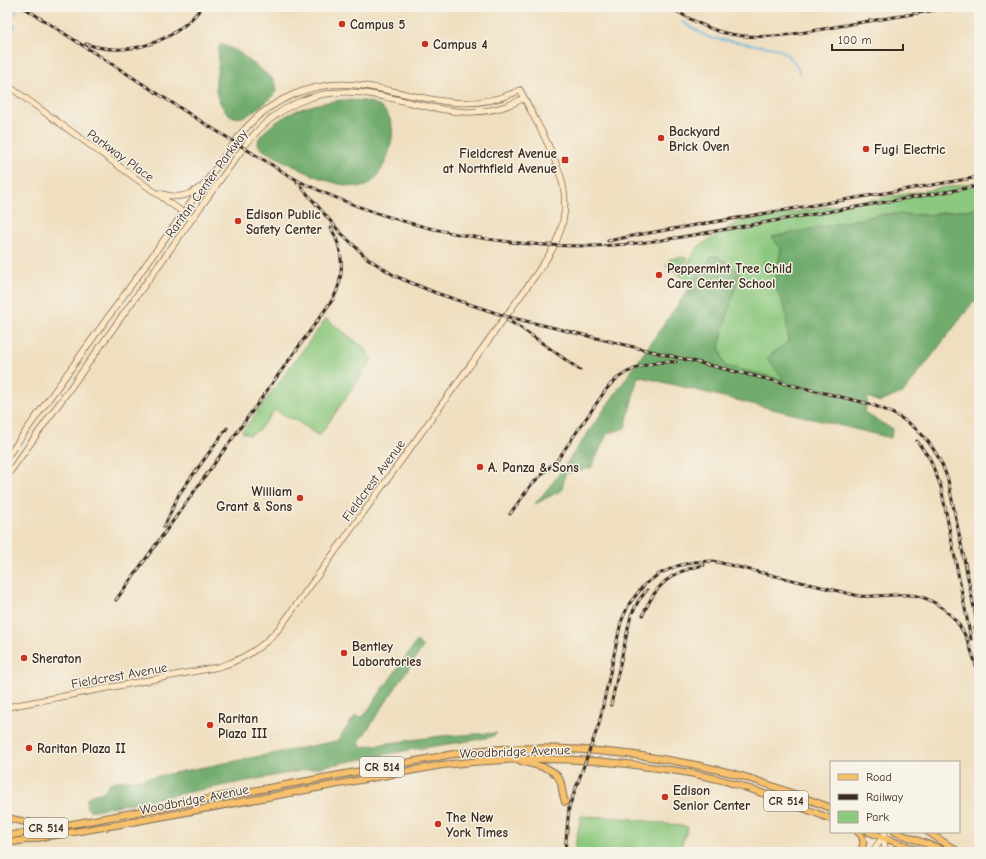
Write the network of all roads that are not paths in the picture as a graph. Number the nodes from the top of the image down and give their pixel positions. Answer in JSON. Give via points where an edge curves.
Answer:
{"nodes":[{"id":1,"x":7,"y":85,"type":"edge"},
{"id":2,"x":520,"y":90,"type":"joint"},
{"id":3,"x":524,"y":98,"type":"junction"},
{"id":4,"x":207,"y":181,"type":"junction"},
{"id":5,"x":148,"y":188,"type":"junction"},
{"id":6,"x":183,"y":213,"type":"junction"},
{"id":7,"x":192,"y":219,"type":"junction"},
{"id":8,"x":7,"y":457,"type":"edge"},
{"id":9,"x":7,"y":476,"type":"edge"},
{"id":10,"x":7,"y":707,"type":"edge"},
{"id":11,"x":516,"y":759,"type":"junction"},
{"id":12,"x":565,"y":802,"type":"dead end"},
{"id":13,"x":830,"y":808,"type":"edge"},
{"id":14,"x":7,"y":818,"type":"edge"},
{"id":15,"x":830,"y":819,"type":"edge"},
{"id":16,"x":85,"y":821,"type":"junction"},
{"id":17,"x":859,"y":833,"type":"edge"},
{"id":18,"x":874,"y":833,"type":"edge"},
{"id":19,"x":898,"y":833,"type":"edge"},
{"id":20,"x":930,"y":833,"type":"edge"},
{"id":21,"x":884,"y":835,"type":"edge"},
{"id":22,"x":7,"y":836,"type":"edge"},
{"id":23,"x":7,"y":844,"type":"edge"},
{"id":24,"x":861,"y":852,"type":"edge"},
{"id":25,"x":872,"y":852,"type":"edge"},
{"id":26,"x":884,"y":852,"type":"edge"},
{"id":27,"x":921,"y":852,"type":"edge"},
{"id":28,"x":948,"y":852,"type":"edge"},
{"id":29,"x":959,"y":852,"type":"edge"}],
"edges":[{"from":1,"to":5,"type":"street","name":"Parkway Place"},
{"from":2,"to":3,"type":"street","name":"Fieldcrest Avenue"},
{"from":2,"to":4,"type":"street","name":"Raritan Center Parkway","via":[[490,101],[462,104],[356,84],[307,90],[275,104],[254,119]]},
{"from":3,"to":7,"type":"street","name":"Raritan Center Parkway","via":[[495,109],[468,113],[356,92],[332,93],[304,100],[275,115],[259,129]]},
{"from":3,"to":10,"type":"street","name":"Fieldcrest Avenue","via":[[558,166],[563,183],[565,209],[557,241],[539,270],[281,626],[269,639],[248,654],[218,668]]},
{"from":4,"to":5,"type":"street","via":[[195,191],[181,197],[165,195]]},
{"from":4,"to":6,"type":"street","name":"Raritan Center Parkway"},
{"from":5,"to":6,"type":"street","name":"Parkway Place"},
{"from":6,"to":7,"type":"street","name":"Parkway Place"},
{"from":6,"to":8,"type":"street","name":"Raritan Center Parkway"},
{"from":7,"to":9,"type":"street","name":"Raritan Center Parkway"},
{"from":11,"to":12,"type":"main road","via":[[545,767],[555,774],[561,782]]},
{"from":11,"to":15,"type":"main road","name":"Woodbridge Avenue","number":"CR 514","via":[[594,760],[680,771],[725,781]]},
{"from":11,"to":23,"type":"main road","name":"Woodbridge Avenue","number":"CR 514","via":[[442,765]]},
{"from":13,"to":16,"type":"main road","name":"Woodbridge Avenue","number":"CR 514","via":[[774,786],[720,770],[657,757],[546,748],[501,748],[459,753]]},
{"from":14,"to":16,"type":"main road","via":[[36,824]]},
{"from":16,"to":22,"type":"main road","name":"Woodbridge Avenue","number":"CR 514"},
{"from":17,"to":24,"type":"main road","via":[[864,842]]},
{"from":18,"to":21,"type":"main road"},
{"from":19,"to":28,"type":"main road"},
{"from":20,"to":29,"type":"main road"},
{"from":21,"to":25,"type":"street"},
{"from":21,"to":26,"type":"street"},
{"from":21,"to":27,"type":"main road"}]}
